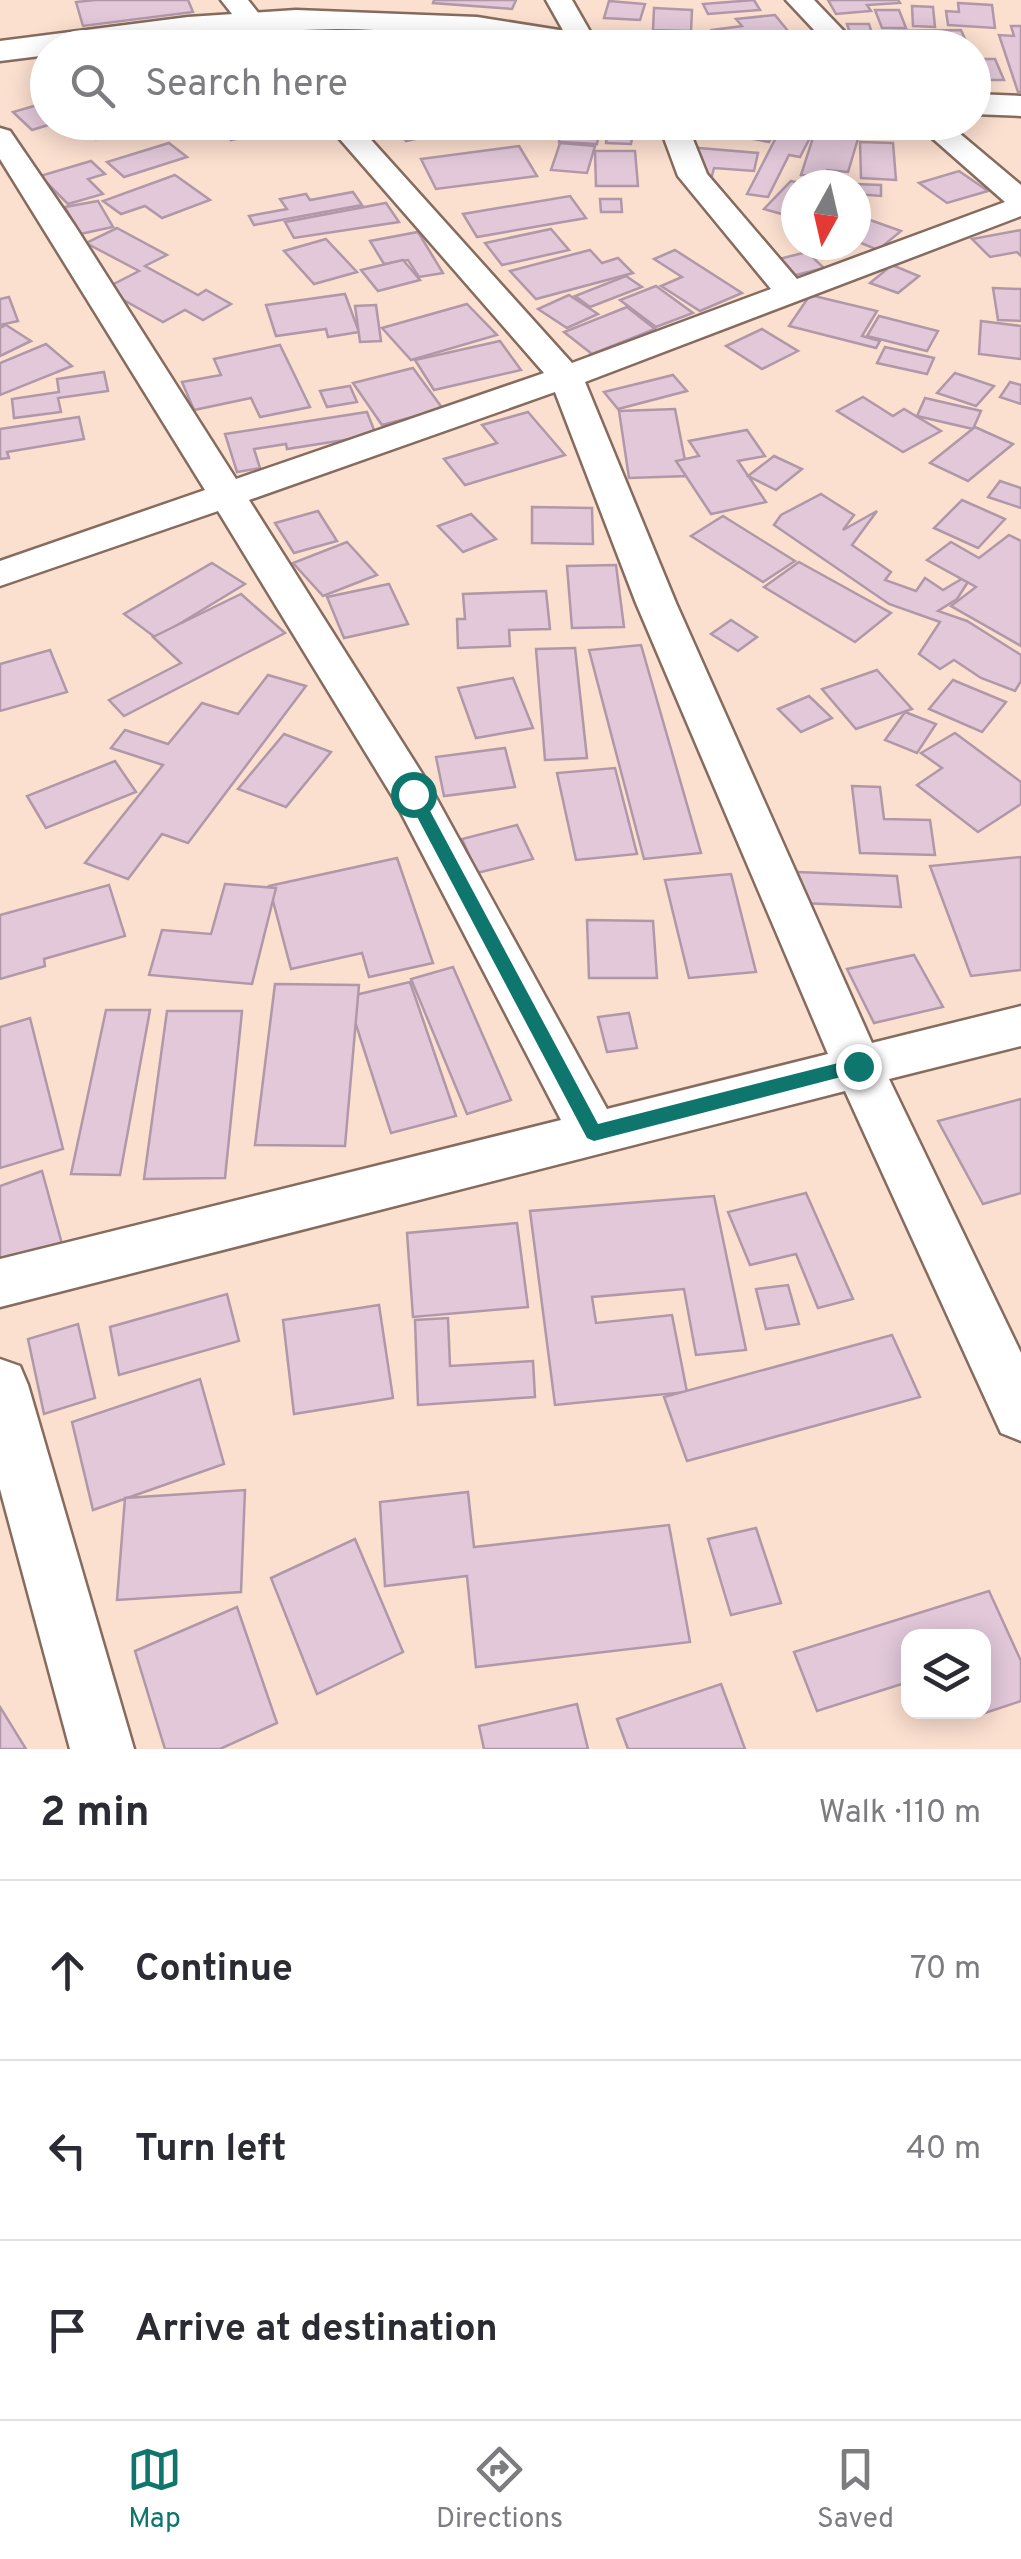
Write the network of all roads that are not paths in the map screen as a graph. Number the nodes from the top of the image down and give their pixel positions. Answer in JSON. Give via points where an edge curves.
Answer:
{"nodes":[{"id":1,"x":559,"y":0,"type":"edge"},
{"id":2,"x":799,"y":0,"type":"edge"},
{"id":3,"x":242,"y":11,"type":"edge"},
{"id":4,"x":127,"y":30,"type":"edge"},
{"id":5,"x":500,"y":30,"type":"edge"},
{"id":6,"x":584,"y":30,"type":"edge"},
{"id":7,"x":830,"y":30,"type":"edge"},
{"id":8,"x":30,"y":46,"type":"edge"},
{"id":9,"x":0,"y":51,"type":"edge"},
{"id":10,"x":991,"y":105,"type":"edge"},
{"id":11,"x":1021,"y":106,"type":"edge"},
{"id":12,"x":0,"y":137,"type":"edge"},
{"id":13,"x":356,"y":140,"type":"edge"},
{"id":14,"x":679,"y":140,"type":"edge"},
{"id":15,"x":949,"y":140,"type":"edge"},
{"id":16,"x":1021,"y":203,"type":"edge"},
{"id":17,"x":791,"y":292,"type":"junction"},
{"id":18,"x":566,"y":377,"type":"junction"},
{"id":19,"x":227,"y":495,"type":"junction"},
{"id":20,"x":0,"y":574,"type":"edge"},
{"id":21,"x":1021,"y":1026,"type":"edge"},
{"id":22,"x":858,"y":1066,"type":"junction"},
{"id":23,"x":594,"y":1133,"type":"junction"},
{"id":24,"x":0,"y":1284,"type":"edge"},
{"id":25,"x":0,"y":1385,"type":"edge"},
{"id":26,"x":1021,"y":1414,"type":"edge"},
{"id":27,"x":102,"y":1749,"type":"edge"}],
"edges":[{"from":1,"to":6,"type":"street"},
{"from":2,"to":7,"type":"street"},
{"from":3,"to":4,"type":"main road"},
{"from":3,"to":5,"type":"main road"},
{"from":8,"to":9,"type":"main road"},
{"from":10,"to":11,"type":"main road"},
{"from":12,"to":19,"type":"street"},
{"from":13,"to":18,"type":"street"},
{"from":14,"to":17,"type":"street","via":[[693,176]]},
{"from":15,"to":16,"type":"street"},
{"from":16,"to":17,"type":"street"},
{"from":17,"to":18,"type":"street"},
{"from":18,"to":19,"type":"street"},
{"from":18,"to":22,"type":"street","via":[[656,603]]},
{"from":19,"to":20,"type":"street"},
{"from":19,"to":23,"type":"street","via":[[413,794]]},
{"from":21,"to":22,"type":"street"},
{"from":22,"to":23,"type":"street"},
{"from":22,"to":26,"type":"street"},
{"from":23,"to":24,"type":"street"},
{"from":25,"to":27,"type":"street"}]}
